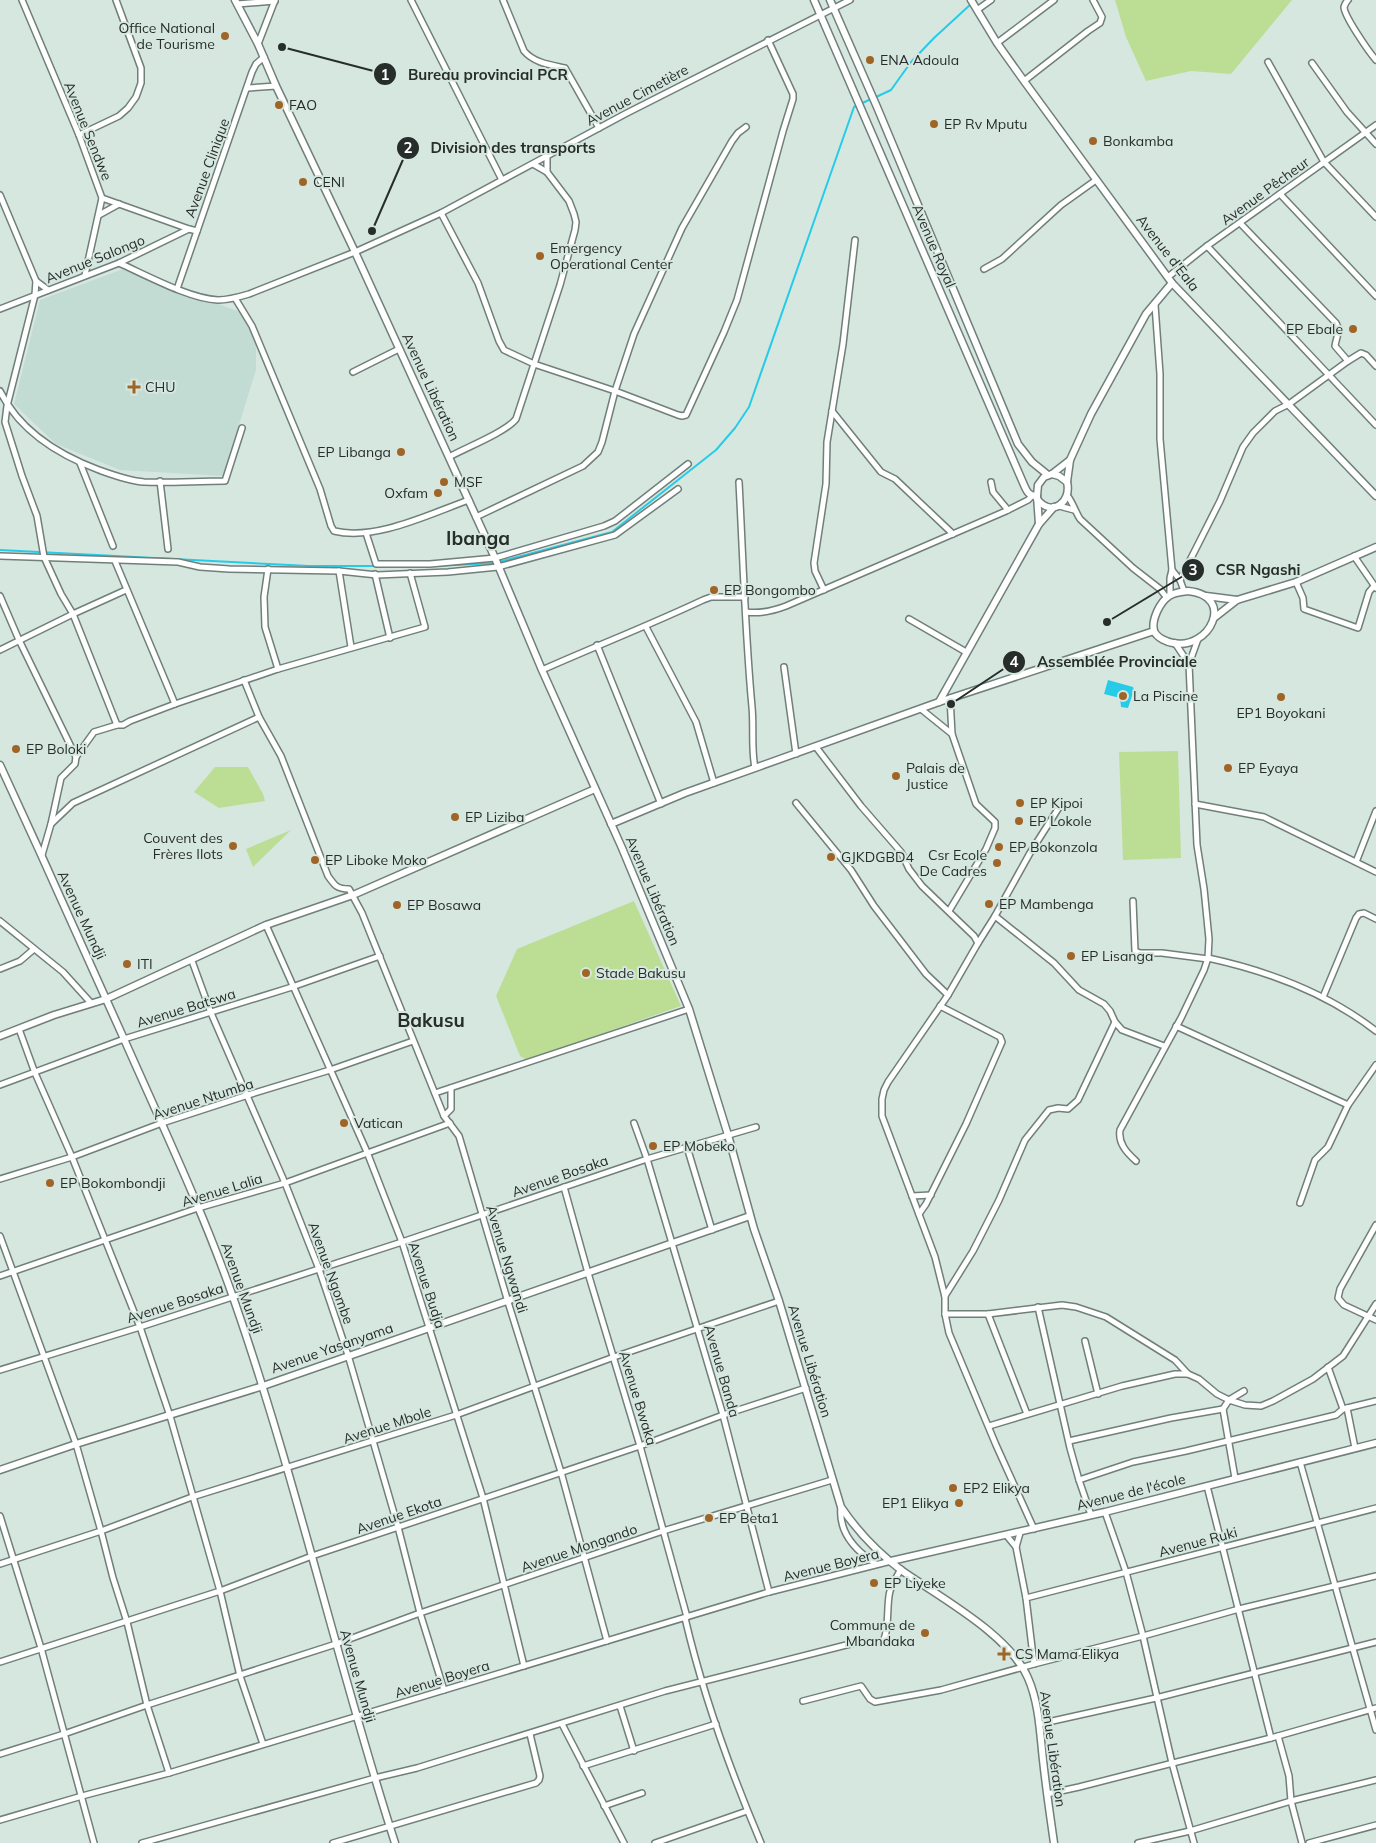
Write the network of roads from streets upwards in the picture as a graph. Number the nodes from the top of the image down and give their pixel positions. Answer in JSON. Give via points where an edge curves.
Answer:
{"nodes":[{"id":1,"x":22,"y":0,"type":"edge"},
{"id":2,"x":116,"y":0,"type":"edge"},
{"id":3,"x":275,"y":0,"type":"edge"},
{"id":4,"x":411,"y":0,"type":"edge"},
{"id":5,"x":503,"y":0,"type":"edge"},
{"id":6,"x":814,"y":0,"type":"edge"},
{"id":7,"x":830,"y":0,"type":"edge"},
{"id":8,"x":850,"y":0,"type":"edge"},
{"id":9,"x":991,"y":0,"type":"edge"},
{"id":10,"x":1054,"y":0,"type":"edge"},
{"id":11,"x":1093,"y":0,"type":"edge"},
{"id":12,"x":1348,"y":0,"type":"edge"},
{"id":13,"x":236,"y":2,"type":"edge"},
{"id":14,"x":974,"y":5,"type":"edge"},
{"id":15,"x":834,"y":7,"type":"junction"},
{"id":16,"x":820,"y":14,"type":"junction"},
{"id":17,"x":768,"y":40,"type":"junction"},
{"id":18,"x":997,"y":42,"type":"junction"},
{"id":19,"x":258,"y":44,"type":"junction"},
{"id":20,"x":264,"y":57,"type":"junction"},
{"id":21,"x":1376,"y":60,"type":"edge"},
{"id":22,"x":1268,"y":62,"type":"dead end"},
{"id":23,"x":1312,"y":63,"type":"dead end"},
{"id":24,"x":1024,"y":81,"type":"junction"},
{"id":25,"x":276,"y":86,"type":"junction"},
{"id":26,"x":248,"y":88,"type":"junction"},
{"id":27,"x":1376,"y":125,"type":"edge"},
{"id":28,"x":746,"y":127,"type":"dead end"},
{"id":29,"x":599,"y":128,"type":"junction"},
{"id":30,"x":1365,"y":133,"type":"junction"},
{"id":31,"x":79,"y":135,"type":"junction"},
{"id":32,"x":1376,"y":144,"type":"edge"},
{"id":33,"x":547,"y":157,"type":"junction"},
{"id":34,"x":1324,"y":162,"type":"junction"},
{"id":35,"x":533,"y":164,"type":"junction"},
{"id":36,"x":547,"y":172,"type":"junction"},
{"id":37,"x":502,"y":180,"type":"junction"},
{"id":38,"x":1096,"y":180,"type":"junction"},
{"id":39,"x":1280,"y":194,"type":"junction"},
{"id":40,"x":0,"y":195,"type":"edge"},
{"id":41,"x":102,"y":198,"type":"junction"},
{"id":42,"x":119,"y":204,"type":"junction"},
{"id":43,"x":441,"y":213,"type":"junction"},
{"id":44,"x":99,"y":215,"type":"junction"},
{"id":45,"x":1376,"y":217,"type":"edge"},
{"id":46,"x":1240,"y":223,"type":"junction"},
{"id":47,"x":189,"y":229,"type":"junction"},
{"id":48,"x":197,"y":231,"type":"junction"},
{"id":49,"x":855,"y":240,"type":"dead end"},
{"id":50,"x":1207,"y":246,"type":"junction"},
{"id":51,"x":355,"y":252,"type":"junction"},
{"id":52,"x":119,"y":263,"type":"junction"},
{"id":53,"x":984,"y":269,"type":"dead end"},
{"id":54,"x":85,"y":275,"type":"junction"},
{"id":55,"x":1168,"y":277,"type":"junction"},
{"id":56,"x":36,"y":281,"type":"junction"},
{"id":57,"x":1172,"y":283,"type":"junction"},
{"id":58,"x":177,"y":289,"type":"junction"},
{"id":59,"x":48,"y":290,"type":"junction"},
{"id":60,"x":35,"y":295,"type":"junction"},
{"id":61,"x":1376,"y":296,"type":"edge"},
{"id":62,"x":235,"y":298,"type":"junction"},
{"id":63,"x":1154,"y":305,"type":"junction"},
{"id":64,"x":0,"y":309,"type":"edge"},
{"id":65,"x":399,"y":349,"type":"junction"},
{"id":66,"x":1348,"y":361,"type":"junction"},
{"id":67,"x":534,"y":364,"type":"junction"},
{"id":68,"x":1376,"y":366,"type":"edge"},
{"id":69,"x":353,"y":372,"type":"dead end"},
{"id":70,"x":1328,"y":375,"type":"junction"},
{"id":71,"x":615,"y":391,"type":"junction"},
{"id":72,"x":0,"y":392,"type":"edge"},
{"id":73,"x":1289,"y":404,"type":"junction"},
{"id":74,"x":7,"y":406,"type":"junction"},
{"id":75,"x":832,"y":411,"type":"junction"},
{"id":76,"x":1376,"y":425,"type":"edge"},
{"id":77,"x":242,"y":428,"type":"dead end"},
{"id":78,"x":449,"y":457,"type":"junction"},
{"id":79,"x":1070,"y":460,"type":"junction"},
{"id":80,"x":80,"y":463,"type":"junction"},
{"id":81,"x":688,"y":464,"type":"dead end"},
{"id":82,"x":1050,"y":475,"type":"junction"},
{"id":83,"x":160,"y":481,"type":"junction"},
{"id":84,"x":739,"y":482,"type":"dead end"},
{"id":85,"x":990,"y":482,"type":"dead end"},
{"id":86,"x":1067,"y":482,"type":"junction"},
{"id":87,"x":678,"y":489,"type":"dead end"},
{"id":88,"x":1067,"y":494,"type":"junction"},
{"id":89,"x":1376,"y":496,"type":"edge"},
{"id":90,"x":1035,"y":497,"type":"junction"},
{"id":91,"x":469,"y":500,"type":"junction"},
{"id":92,"x":1057,"y":507,"type":"junction"},
{"id":93,"x":1008,"y":510,"type":"junction"},
{"id":94,"x":1074,"y":510,"type":"junction"},
{"id":95,"x":476,"y":517,"type":"junction"},
{"id":96,"x":1039,"y":524,"type":"junction"},
{"id":97,"x":366,"y":533,"type":"junction"},
{"id":98,"x":953,"y":534,"type":"junction"},
{"id":99,"x":113,"y":546,"type":"dead end"},
{"id":100,"x":1376,"y":547,"type":"edge"},
{"id":101,"x":168,"y":549,"type":"dead end"},
{"id":102,"x":0,"y":556,"type":"edge"},
{"id":103,"x":1354,"y":556,"type":"junction"},
{"id":104,"x":44,"y":557,"type":"junction"},
{"id":105,"x":114,"y":561,"type":"junction"},
{"id":106,"x":497,"y":563,"type":"junction"},
{"id":107,"x":268,"y":569,"type":"junction"},
{"id":108,"x":1172,"y":570,"type":"junction"},
{"id":109,"x":339,"y":571,"type":"junction"},
{"id":110,"x":410,"y":573,"type":"junction"},
{"id":111,"x":375,"y":574,"type":"junction"},
{"id":112,"x":1180,"y":580,"type":"junction"},
{"id":113,"x":1296,"y":582,"type":"junction"},
{"id":114,"x":1375,"y":587,"type":"edge"},
{"id":115,"x":126,"y":590,"type":"junction"},
{"id":116,"x":824,"y":590,"type":"junction"},
{"id":117,"x":1184,"y":591,"type":"junction"},
{"id":118,"x":0,"y":596,"type":"edge"},
{"id":119,"x":1169,"y":596,"type":"junction"},
{"id":120,"x":1206,"y":596,"type":"junction"},
{"id":121,"x":746,"y":597,"type":"junction"},
{"id":122,"x":1237,"y":600,"type":"junction"},
{"id":123,"x":746,"y":612,"type":"junction"},
{"id":124,"x":73,"y":614,"type":"junction"},
{"id":125,"x":1214,"y":618,"type":"junction"},
{"id":126,"x":909,"y":619,"type":"dead end"},
{"id":127,"x":646,"y":627,"type":"junction"},
{"id":128,"x":1154,"y":631,"type":"junction"},
{"id":129,"x":390,"y":638,"type":"junction"},
{"id":130,"x":1198,"y":639,"type":"junction"},
{"id":131,"x":19,"y":640,"type":"junction"},
{"id":132,"x":1175,"y":644,"type":"junction"},
{"id":133,"x":597,"y":645,"type":"junction"},
{"id":134,"x":351,"y":647,"type":"junction"},
{"id":135,"x":0,"y":650,"type":"edge"},
{"id":136,"x":966,"y":652,"type":"junction"},
{"id":137,"x":1190,"y":664,"type":"junction"},
{"id":138,"x":784,"y":667,"type":"dead end"},
{"id":139,"x":278,"y":669,"type":"junction"},
{"id":140,"x":542,"y":670,"type":"junction"},
{"id":141,"x":244,"y":680,"type":"junction"},
{"id":142,"x":950,"y":698,"type":"junction"},
{"id":143,"x":940,"y":702,"type":"junction"},
{"id":144,"x":175,"y":704,"type":"junction"},
{"id":145,"x":921,"y":709,"type":"junction"},
{"id":146,"x":259,"y":716,"type":"junction"},
{"id":147,"x":116,"y":725,"type":"junction"},
{"id":148,"x":952,"y":734,"type":"junction"},
{"id":149,"x":816,"y":747,"type":"junction"},
{"id":150,"x":796,"y":754,"type":"junction"},
{"id":151,"x":76,"y":757,"type":"junction"},
{"id":152,"x":0,"y":765,"type":"edge"},
{"id":153,"x":755,"y":768,"type":"junction"},
{"id":154,"x":714,"y":783,"type":"junction"},
{"id":155,"x":595,"y":789,"type":"junction"},
{"id":156,"x":796,"y":803,"type":"dead end"},
{"id":157,"x":660,"y":804,"type":"junction"},
{"id":158,"x":1194,"y":804,"type":"junction"},
{"id":159,"x":1058,"y":809,"type":"dead end"},
{"id":160,"x":1376,"y":811,"type":"edge"},
{"id":161,"x":51,"y":824,"type":"junction"},
{"id":162,"x":611,"y":824,"type":"junction"},
{"id":163,"x":42,"y":855,"type":"junction"},
{"id":164,"x":1356,"y":862,"type":"junction"},
{"id":165,"x":1376,"y":872,"type":"edge"},
{"id":166,"x":353,"y":895,"type":"junction"},
{"id":167,"x":1134,"y":901,"type":"dead end"},
{"id":168,"x":949,"y":911,"type":"junction"},
{"id":169,"x":995,"y":916,"type":"junction"},
{"id":170,"x":1376,"y":918,"type":"edge"},
{"id":171,"x":0,"y":921,"type":"edge"},
{"id":172,"x":266,"y":925,"type":"junction"},
{"id":173,"x":980,"y":941,"type":"junction"},
{"id":174,"x":34,"y":949,"type":"junction"},
{"id":175,"x":380,"y":956,"type":"junction"},
{"id":176,"x":1208,"y":958,"type":"junction"},
{"id":177,"x":192,"y":961,"type":"junction"},
{"id":178,"x":0,"y":969,"type":"edge"},
{"id":179,"x":292,"y":987,"type":"junction"},
{"id":180,"x":948,"y":995,"type":"junction"},
{"id":181,"x":1323,"y":997,"type":"junction"},
{"id":182,"x":106,"y":999,"type":"junction"},
{"id":183,"x":91,"y":1003,"type":"junction"},
{"id":184,"x":940,"y":1006,"type":"junction"},
{"id":185,"x":689,"y":1009,"type":"junction"},
{"id":186,"x":212,"y":1013,"type":"junction"},
{"id":187,"x":1115,"y":1022,"type":"junction"},
{"id":188,"x":1176,"y":1026,"type":"junction"},
{"id":189,"x":19,"y":1029,"type":"junction"},
{"id":190,"x":1376,"y":1031,"type":"edge"},
{"id":191,"x":0,"y":1036,"type":"edge"},
{"id":192,"x":124,"y":1039,"type":"junction"},
{"id":193,"x":413,"y":1041,"type":"junction"},
{"id":194,"x":1164,"y":1046,"type":"junction"},
{"id":195,"x":1376,"y":1065,"type":"edge"},
{"id":196,"x":330,"y":1070,"type":"junction"},
{"id":197,"x":35,"y":1073,"type":"junction"},
{"id":198,"x":0,"y":1085,"type":"edge"},
{"id":199,"x":451,"y":1088,"type":"junction"},
{"id":200,"x":435,"y":1093,"type":"junction"},
{"id":201,"x":248,"y":1095,"type":"junction"},
{"id":202,"x":1348,"y":1105,"type":"junction"},
{"id":203,"x":444,"y":1116,"type":"junction"},
{"id":204,"x":162,"y":1123,"type":"junction"},
{"id":205,"x":450,"y":1123,"type":"junction"},
{"id":206,"x":634,"y":1123,"type":"dead end"},
{"id":207,"x":756,"y":1127,"type":"dead end"},
{"id":208,"x":728,"y":1135,"type":"junction"},
{"id":209,"x":687,"y":1147,"type":"junction"},
{"id":210,"x":367,"y":1152,"type":"junction"},
{"id":211,"x":72,"y":1158,"type":"junction"},
{"id":212,"x":647,"y":1158,"type":"junction"},
{"id":213,"x":1136,"y":1161,"type":"dead end"},
{"id":214,"x":0,"y":1179,"type":"edge"},
{"id":215,"x":285,"y":1183,"type":"junction"},
{"id":216,"x":564,"y":1187,"type":"junction"},
{"id":217,"x":931,"y":1195,"type":"junction"},
{"id":218,"x":912,"y":1196,"type":"junction"},
{"id":219,"x":1300,"y":1203,"type":"dead end"},
{"id":220,"x":198,"y":1208,"type":"junction"},
{"id":221,"x":482,"y":1214,"type":"junction"},
{"id":222,"x":919,"y":1214,"type":"junction"},
{"id":223,"x":750,"y":1216,"type":"junction"},
{"id":224,"x":1376,"y":1225,"type":"edge"},
{"id":225,"x":712,"y":1230,"type":"junction"},
{"id":226,"x":0,"y":1236,"type":"edge"},
{"id":227,"x":106,"y":1240,"type":"junction"},
{"id":228,"x":402,"y":1242,"type":"junction"},
{"id":229,"x":671,"y":1244,"type":"junction"},
{"id":230,"x":319,"y":1269,"type":"junction"},
{"id":231,"x":14,"y":1272,"type":"junction"},
{"id":232,"x":588,"y":1273,"type":"junction"},
{"id":233,"x":0,"y":1276,"type":"edge"},
{"id":234,"x":233,"y":1296,"type":"junction"},
{"id":235,"x":945,"y":1297,"type":"junction"},
{"id":236,"x":779,"y":1301,"type":"junction"},
{"id":237,"x":508,"y":1302,"type":"junction"},
{"id":238,"x":1376,"y":1304,"type":"edge"},
{"id":239,"x":1038,"y":1307,"type":"junction"},
{"id":240,"x":945,"y":1314,"type":"junction"},
{"id":241,"x":988,"y":1314,"type":"junction"},
{"id":242,"x":1368,"y":1316,"type":"junction"},
{"id":243,"x":1376,"y":1320,"type":"edge"},
{"id":244,"x":140,"y":1327,"type":"junction"},
{"id":245,"x":429,"y":1328,"type":"junction"},
{"id":246,"x":698,"y":1329,"type":"junction"},
{"id":247,"x":1085,"y":1341,"type":"dead end"},
{"id":248,"x":348,"y":1355,"type":"junction"},
{"id":249,"x":45,"y":1356,"type":"junction"},
{"id":250,"x":614,"y":1358,"type":"junction"},
{"id":251,"x":1328,"y":1367,"type":"junction"},
{"id":252,"x":0,"y":1370,"type":"edge"},
{"id":253,"x":1188,"y":1374,"type":"junction"},
{"id":254,"x":263,"y":1386,"type":"junction"},
{"id":255,"x":534,"y":1386,"type":"junction"},
{"id":256,"x":806,"y":1388,"type":"junction"},
{"id":257,"x":1244,"y":1391,"type":"dead end"},
{"id":258,"x":1098,"y":1394,"type":"junction"},
{"id":259,"x":1229,"y":1400,"type":"junction"},
{"id":260,"x":1376,"y":1401,"type":"edge"},
{"id":261,"x":1061,"y":1404,"type":"junction"},
{"id":262,"x":1223,"y":1408,"type":"junction"},
{"id":263,"x":1345,"y":1409,"type":"junction"},
{"id":264,"x":723,"y":1414,"type":"junction"},
{"id":265,"x":1027,"y":1414,"type":"junction"},
{"id":266,"x":456,"y":1415,"type":"junction"},
{"id":267,"x":170,"y":1416,"type":"junction"},
{"id":268,"x":989,"y":1426,"type":"junction"},
{"id":269,"x":1069,"y":1441,"type":"junction"},
{"id":270,"x":1228,"y":1441,"type":"junction"},
{"id":271,"x":372,"y":1442,"type":"junction"},
{"id":272,"x":1376,"y":1443,"type":"edge"},
{"id":273,"x":76,"y":1444,"type":"junction"},
{"id":274,"x":640,"y":1446,"type":"junction"},
{"id":275,"x":1355,"y":1448,"type":"junction"},
{"id":276,"x":1300,"y":1462,"type":"junction"},
{"id":277,"x":288,"y":1468,"type":"junction"},
{"id":278,"x":0,"y":1470,"type":"edge"},
{"id":279,"x":561,"y":1472,"type":"junction"},
{"id":280,"x":1235,"y":1478,"type":"junction"},
{"id":281,"x":832,"y":1480,"type":"junction"},
{"id":282,"x":1079,"y":1480,"type":"junction"},
{"id":283,"x":1207,"y":1486,"type":"junction"},
{"id":284,"x":192,"y":1497,"type":"junction"},
{"id":285,"x":482,"y":1498,"type":"junction"},
{"id":286,"x":746,"y":1506,"type":"junction"},
{"id":287,"x":841,"y":1508,"type":"junction"},
{"id":288,"x":1376,"y":1508,"type":"edge"},
{"id":289,"x":1105,"y":1512,"type":"junction"},
{"id":290,"x":1091,"y":1515,"type":"junction"},
{"id":291,"x":0,"y":1516,"type":"edge"},
{"id":292,"x":1318,"y":1523,"type":"junction"},
{"id":293,"x":398,"y":1527,"type":"junction"},
{"id":294,"x":1034,"y":1529,"type":"junction"},
{"id":295,"x":101,"y":1531,"type":"junction"},
{"id":296,"x":664,"y":1531,"type":"junction"},
{"id":297,"x":1020,"y":1533,"type":"junction"},
{"id":298,"x":1007,"y":1536,"type":"junction"},
{"id":299,"x":1016,"y":1547,"type":"junction"},
{"id":300,"x":1223,"y":1547,"type":"junction"},
{"id":301,"x":312,"y":1556,"type":"junction"},
{"id":302,"x":585,"y":1558,"type":"junction"},
{"id":303,"x":13,"y":1560,"type":"junction"},
{"id":304,"x":891,"y":1562,"type":"junction"},
{"id":305,"x":0,"y":1564,"type":"edge"},
{"id":306,"x":876,"y":1564,"type":"junction"},
{"id":307,"x":900,"y":1570,"type":"junction"},
{"id":308,"x":1126,"y":1572,"type":"junction"},
{"id":309,"x":1376,"y":1576,"type":"edge"},
{"id":310,"x":503,"y":1586,"type":"junction"},
{"id":311,"x":1335,"y":1586,"type":"junction"},
{"id":312,"x":220,"y":1591,"type":"junction"},
{"id":313,"x":769,"y":1592,"type":"junction"},
{"id":314,"x":1026,"y":1598,"type":"junction"},
{"id":315,"x":1239,"y":1608,"type":"junction"},
{"id":316,"x":420,"y":1613,"type":"junction"},
{"id":317,"x":686,"y":1617,"type":"junction"},
{"id":318,"x":127,"y":1622,"type":"junction"},
{"id":319,"x":1143,"y":1636,"type":"junction"},
{"id":320,"x":607,"y":1641,"type":"junction"},
{"id":321,"x":1376,"y":1642,"type":"edge"},
{"id":322,"x":336,"y":1644,"type":"junction"},
{"id":323,"x":1352,"y":1647,"type":"junction"},
{"id":324,"x":41,"y":1648,"type":"junction"},
{"id":325,"x":0,"y":1662,"type":"edge"},
{"id":326,"x":1034,"y":1664,"type":"junction"},
{"id":327,"x":524,"y":1666,"type":"junction"},
{"id":328,"x":1023,"y":1667,"type":"junction"},
{"id":329,"x":1255,"y":1673,"type":"junction"},
{"id":330,"x":240,"y":1676,"type":"junction"},
{"id":331,"x":702,"y":1682,"type":"junction"},
{"id":332,"x":444,"y":1690,"type":"junction"},
{"id":333,"x":1156,"y":1698,"type":"junction"},
{"id":334,"x":803,"y":1701,"type":"dead end"},
{"id":335,"x":147,"y":1705,"type":"junction"},
{"id":336,"x":620,"y":1706,"type":"junction"},
{"id":337,"x":1373,"y":1709,"type":"edge"},
{"id":338,"x":357,"y":1717,"type":"junction"},
{"id":339,"x":562,"y":1724,"type":"junction"},
{"id":340,"x":716,"y":1724,"type":"junction"},
{"id":341,"x":1039,"y":1724,"type":"junction"},
{"id":342,"x":1376,"y":1730,"type":"edge"},
{"id":343,"x":64,"y":1734,"type":"junction"},
{"id":344,"x":530,"y":1734,"type":"junction"},
{"id":345,"x":1278,"y":1736,"type":"junction"},
{"id":346,"x":1271,"y":1738,"type":"junction"},
{"id":347,"x":263,"y":1744,"type":"junction"},
{"id":348,"x":634,"y":1751,"type":"junction"},
{"id":349,"x":0,"y":1754,"type":"edge"},
{"id":350,"x":1172,"y":1763,"type":"junction"},
{"id":351,"x":583,"y":1766,"type":"junction"},
{"id":352,"x":169,"y":1773,"type":"junction"},
{"id":353,"x":375,"y":1778,"type":"junction"},
{"id":354,"x":1376,"y":1780,"type":"edge"},
{"id":355,"x":642,"y":1793,"type":"dead end"},
{"id":356,"x":1047,"y":1794,"type":"junction"},
{"id":357,"x":82,"y":1796,"type":"junction"},
{"id":358,"x":1291,"y":1801,"type":"junction"},
{"id":359,"x":604,"y":1806,"type":"junction"},
{"id":360,"x":747,"y":1811,"type":"junction"},
{"id":361,"x":0,"y":1820,"type":"edge"},
{"id":362,"x":390,"y":1826,"type":"junction"},
{"id":363,"x":1376,"y":1826,"type":"edge"},
{"id":364,"x":1190,"y":1831,"type":"junction"},
{"id":365,"x":94,"y":1843,"type":"edge"},
{"id":366,"x":142,"y":1843,"type":"edge"},
{"id":367,"x":333,"y":1843,"type":"edge"},
{"id":368,"x":395,"y":1843,"type":"edge"},
{"id":369,"x":624,"y":1843,"type":"edge"},
{"id":370,"x":655,"y":1843,"type":"edge"},
{"id":371,"x":761,"y":1843,"type":"edge"},
{"id":372,"x":1054,"y":1843,"type":"edge"},
{"id":373,"x":1138,"y":1843,"type":"edge"},
{"id":374,"x":1194,"y":1843,"type":"edge"},
{"id":375,"x":1302,"y":1843,"type":"edge"},
{"id":376,"x":1309,"y":1843,"type":"edge"}],
"edges":[{"from":1,"to":31,"type":"street","name":"Avenue Sendwe"},
{"from":2,"to":31,"type":"street","via":[[141,68],[136,97],[119,116]]},
{"from":3,"to":13,"type":"street"},
{"from":3,"to":19,"type":"street"},
{"from":4,"to":37,"type":"street"},
{"from":5,"to":29,"type":"street","via":[[524,52],[536,60],[565,68]]},
{"from":6,"to":16,"type":"street","name":"Avenue Royal"},
{"from":7,"to":15,"type":"street","name":"Avenue Royal"},
{"from":8,"to":15,"type":"street","name":"Avenue Cimetière"},
{"from":9,"to":14,"type":"street"},
{"from":10,"to":18,"type":"street"},
{"from":11,"to":24,"type":"street","via":[[1102,18],[1100,23]]},
{"from":12,"to":21,"type":"street","via":[[1345,12]]},
{"from":13,"to":19,"type":"street","name":"Avenue Libération"},
{"from":14,"to":18,"type":"street","name":"Avenue d'Eala"},
{"from":15,"to":16,"type":"street","name":"Avenue Cimetière"},
{"from":15,"to":82,"type":"street","name":"Avenue Royal","via":[[1018,444],[1032,462]]},
{"from":16,"to":17,"type":"street","name":"Avenue Cimetière"},
{"from":16,"to":90,"type":"street","name":"Avenue Royal","via":[[1024,485]]},
{"from":17,"to":29,"type":"street","name":"Avenue Cimetière"},
{"from":17,"to":71,"type":"street","via":[[793,99],[737,300],[724,332],[686,415],[678,415]]},
{"from":18,"to":24,"type":"street","name":"Avenue d'Eala"},
{"from":19,"to":20,"type":"street","name":"Avenue Libération"},
{"from":20,"to":25,"type":"street","name":"Avenue Libération"},
{"from":20,"to":26,"type":"street","name":"Avenue Clinique","via":[[256,64]]},
{"from":22,"to":34,"type":"street"},
{"from":23,"to":30,"type":"street"},
{"from":24,"to":38,"type":"street","name":"Avenue d'Eala"},
{"from":25,"to":26,"type":"street"},
{"from":25,"to":51,"type":"street","name":"Avenue Libération"},
{"from":26,"to":48,"type":"street","name":"Avenue Clinique"},
{"from":27,"to":30,"type":"street","name":"Avenue Pêcheur"},
{"from":28,"to":71,"type":"street","via":[[732,141],[682,228],[634,334]]},
{"from":29,"to":33,"type":"street","name":"Avenue Cimetière"},
{"from":30,"to":32,"type":"street"},
{"from":30,"to":34,"type":"street","name":"Avenue Pêcheur"},
{"from":31,"to":41,"type":"street","name":"Avenue Sendwe"},
{"from":33,"to":35,"type":"street","name":"Avenue Cimetière"},
{"from":33,"to":36,"type":"street"},
{"from":34,"to":39,"type":"street","name":"Avenue Pêcheur"},
{"from":34,"to":45,"type":"street"},
{"from":35,"to":36,"type":"street"},
{"from":35,"to":37,"type":"street","name":"Avenue Cimetière"},
{"from":36,"to":67,"type":"street","via":[[568,201],[576,222],[560,285]]},
{"from":37,"to":43,"type":"street","name":"Avenue Cimetière"},
{"from":38,"to":53,"type":"street","via":[[1002,259]]},
{"from":38,"to":55,"type":"street","name":"Avenue d'Eala"},
{"from":39,"to":46,"type":"street","name":"Avenue Pêcheur"},
{"from":39,"to":61,"type":"street"},
{"from":40,"to":56,"type":"street"},
{"from":41,"to":42,"type":"street"},
{"from":41,"to":44,"type":"street","name":"Avenue Sendwe"},
{"from":42,"to":44,"type":"street"},
{"from":42,"to":47,"type":"street"},
{"from":43,"to":51,"type":"street","name":"Avenue Cimetière"},
{"from":43,"to":67,"type":"street","via":[[478,282],[501,346],[509,354]]},
{"from":44,"to":54,"type":"street","name":"Avenue Sendwe"},
{"from":46,"to":50,"type":"street","name":"Avenue Pêcheur"},
{"from":46,"to":66,"type":"street","via":[[1336,323],[1339,331],[1335,346]]},
{"from":47,"to":48,"type":"street"},
{"from":47,"to":52,"type":"street","name":"Avenue Salongo"},
{"from":48,"to":58,"type":"street","name":"Avenue Clinique"},
{"from":49,"to":75,"type":"street"},
{"from":50,"to":55,"type":"street","name":"Avenue Pêcheur"},
{"from":50,"to":70,"type":"street"},
{"from":51,"to":62,"type":"street","name":"Avenue Cimetière"},
{"from":51,"to":65,"type":"street","name":"Avenue Libération"},
{"from":52,"to":54,"type":"street","name":"Avenue Salongo"},
{"from":52,"to":58,"type":"street","name":"Avenue Cimetière"},
{"from":54,"to":59,"type":"street","name":"Avenue Salongo"},
{"from":55,"to":57,"type":"street","name":"Avenue d'Eala"},
{"from":56,"to":59,"type":"street"},
{"from":56,"to":60,"type":"street"},
{"from":57,"to":63,"type":"street"},
{"from":57,"to":73,"type":"street","name":"Avenue d'Eala"},
{"from":58,"to":62,"type":"street","name":"Avenue Cimetière","via":[[218,300]]},
{"from":59,"to":60,"type":"street","name":"Avenue Salongo"},
{"from":60,"to":64,"type":"street","name":"Avenue Salongo"},
{"from":60,"to":74,"type":"street"},
{"from":62,"to":97,"type":"street","via":[[256,335],[320,489],[331,526],[338,532]]},
{"from":63,"to":79,"type":"street","via":[[1091,414]]},
{"from":63,"to":108,"type":"street","via":[[1160,374],[1160,439]]},
{"from":65,"to":69,"type":"street"},
{"from":65,"to":78,"type":"street","name":"Avenue Libération"},
{"from":66,"to":68,"type":"street","via":[[1361,353]]},
{"from":66,"to":70,"type":"street"},
{"from":67,"to":71,"type":"street"},
{"from":67,"to":78,"type":"street","via":[[520,412],[513,423]]},
{"from":70,"to":73,"type":"street"},
{"from":70,"to":76,"type":"street"},
{"from":71,"to":95,"type":"street","via":[[602,442],[594,457],[583,466]]},
{"from":72,"to":74,"type":"street"},
{"from":73,"to":89,"type":"street","name":"Avenue d'Eala"},
{"from":73,"to":112,"type":"street","via":[[1276,411],[1243,446],[1220,501]]},
{"from":74,"to":80,"type":"street","via":[[40,441]]},
{"from":74,"to":104,"type":"street","via":[[5,422],[37,516]]},
{"from":75,"to":98,"type":"street","via":[[882,472],[895,479]]},
{"from":75,"to":116,"type":"street","via":[[825,456],[826,484],[814,564]]},
{"from":77,"to":83,"type":"street","via":[[225,481]]},
{"from":78,"to":91,"type":"street","name":"Avenue Libération"},
{"from":79,"to":82,"type":"street"},
{"from":79,"to":86,"type":"street"},
{"from":80,"to":83,"type":"street","via":[[117,477],[143,482]]},
{"from":80,"to":99,"type":"street"},
{"from":81,"to":106,"type":"street","via":[[604,526]]},
{"from":82,"to":86,"type":"street","via":[[1059,476]]},
{"from":82,"to":90,"type":"street","via":[[1038,485]]},
{"from":83,"to":101,"type":"street"},
{"from":84,"to":121,"type":"street"},
{"from":85,"to":93,"type":"street","via":[[993,492]]},
{"from":86,"to":88,"type":"street"},
{"from":87,"to":106,"type":"street","via":[[615,535]]},
{"from":88,"to":92,"type":"street"},
{"from":88,"to":94,"type":"street"},
{"from":90,"to":92,"type":"street","via":[[1042,504]]},
{"from":90,"to":93,"type":"street"},
{"from":90,"to":96,"type":"street"},
{"from":91,"to":95,"type":"street","name":"Avenue Libération"},
{"from":91,"to":97,"type":"street"},
{"from":92,"to":94,"type":"street"},
{"from":92,"to":96,"type":"street"},
{"from":93,"to":98,"type":"street"},
{"from":94,"to":119,"type":"street","via":[[1133,568]]},
{"from":95,"to":106,"type":"street","name":"Avenue Libération"},
{"from":96,"to":136,"type":"street"},
{"from":97,"to":106,"type":"street","via":[[376,564]]},
{"from":98,"to":116,"type":"street"},
{"from":100,"to":103,"type":"street"},
{"from":102,"to":104,"type":"street"},
{"from":103,"to":113,"type":"street"},
{"from":103,"to":114,"type":"street"},
{"from":104,"to":105,"type":"street"},
{"from":104,"to":124,"type":"street"},
{"from":105,"to":107,"type":"street"},
{"from":105,"to":115,"type":"street"},
{"from":106,"to":110,"type":"street","via":[[448,572]]},
{"from":106,"to":140,"type":"street","name":"Avenue Libération"},
{"from":107,"to":109,"type":"street"},
{"from":107,"to":139,"type":"street","via":[[264,597],[265,627]]},
{"from":108,"to":112,"type":"street"},
{"from":108,"to":119,"type":"street"},
{"from":109,"to":111,"type":"street"},
{"from":109,"to":134,"type":"street"},
{"from":110,"to":111,"type":"street"},
{"from":110,"to":129,"type":"street","via":[[424,627]]},
{"from":111,"to":129,"type":"street"},
{"from":112,"to":117,"type":"street"},
{"from":113,"to":114,"type":"street","via":[[1304,608],[1358,628],[1370,592]]},
{"from":113,"to":122,"type":"street"},
{"from":115,"to":124,"type":"street"},
{"from":115,"to":144,"type":"street"},
{"from":116,"to":123,"type":"street","via":[[772,611]]},
{"from":117,"to":119,"type":"street"},
{"from":117,"to":120,"type":"street"},
{"from":118,"to":131,"type":"street"},
{"from":119,"to":128,"type":"street","via":[[1157,614]]},
{"from":120,"to":122,"type":"street"},
{"from":120,"to":125,"type":"street","via":[[1214,606]]},
{"from":121,"to":123,"type":"street"},
{"from":121,"to":127,"type":"street","via":[[711,598]]},
{"from":122,"to":125,"type":"street"},
{"from":123,"to":153,"type":"street"},
{"from":124,"to":131,"type":"street"},
{"from":124,"to":147,"type":"street"},
{"from":125,"to":130,"type":"street"},
{"from":126,"to":136,"type":"street"},
{"from":127,"to":133,"type":"street"},
{"from":127,"to":154,"type":"street","via":[[696,722]]},
{"from":128,"to":132,"type":"street"},
{"from":128,"to":142,"type":"street"},
{"from":129,"to":134,"type":"street"},
{"from":130,"to":132,"type":"street"},
{"from":130,"to":137,"type":"street"},
{"from":131,"to":135,"type":"street"},
{"from":131,"to":151,"type":"street"},
{"from":132,"to":137,"type":"street"},
{"from":133,"to":140,"type":"street"},
{"from":133,"to":157,"type":"street"},
{"from":134,"to":139,"type":"street"},
{"from":136,"to":143,"type":"street"},
{"from":137,"to":158,"type":"street"},
{"from":138,"to":150,"type":"street"},
{"from":139,"to":141,"type":"street"},
{"from":140,"to":155,"type":"street","name":"Avenue Libération"},
{"from":141,"to":144,"type":"street"},
{"from":141,"to":146,"type":"street"},
{"from":142,"to":143,"type":"street"},
{"from":142,"to":148,"type":"street"},
{"from":143,"to":145,"type":"street"},
{"from":144,"to":147,"type":"street"},
{"from":145,"to":148,"type":"street"},
{"from":145,"to":149,"type":"street"},
{"from":146,"to":161,"type":"street","via":[[73,803]]},
{"from":146,"to":166,"type":"street","via":[[281,756],[328,876],[336,887],[349,889]]},
{"from":147,"to":151,"type":"street","via":[[94,732]]},
{"from":148,"to":168,"type":"street","via":[[976,804],[995,822],[995,828]]},
{"from":149,"to":150,"type":"street"},
{"from":149,"to":168,"type":"street","via":[[901,852],[918,881]]},
{"from":150,"to":153,"type":"street"},
{"from":151,"to":161,"type":"street","via":[[75,764],[60,778]]},
{"from":152,"to":163,"type":"street","name":"Avenue Mundji"},
{"from":153,"to":154,"type":"street"},
{"from":154,"to":157,"type":"street"},
{"from":155,"to":162,"type":"street","name":"Avenue Libération"},
{"from":155,"to":166,"type":"street"},
{"from":156,"to":180,"type":"street","via":[[851,870],[926,974]]},
{"from":157,"to":162,"type":"street"},
{"from":158,"to":164,"type":"street","via":[[1264,817]]},
{"from":158,"to":176,"type":"street","via":[[1209,939]]},
{"from":159,"to":169,"type":"street"},
{"from":160,"to":164,"type":"street"},
{"from":161,"to":163,"type":"street"},
{"from":162,"to":185,"type":"street","name":"Avenue Libération"},
{"from":163,"to":182,"type":"street","name":"Avenue Mundji"},
{"from":164,"to":165,"type":"street"},
{"from":166,"to":172,"type":"street"},
{"from":166,"to":175,"type":"street","name":"Avenue Ngwandi"},
{"from":167,"to":176,"type":"street","via":[[1135,951]]},
{"from":168,"to":173,"type":"street"},
{"from":169,"to":173,"type":"street"},
{"from":169,"to":187,"type":"street","via":[[1054,963],[1079,990],[1104,1004]]},
{"from":170,"to":181,"type":"street","via":[[1364,913],[1356,918]]},
{"from":171,"to":174,"type":"street"},
{"from":172,"to":177,"type":"street"},
{"from":172,"to":179,"type":"street","name":"Avenue Budja"},
{"from":173,"to":180,"type":"street"},
{"from":174,"to":178,"type":"street","via":[[20,961]]},
{"from":174,"to":183,"type":"street","via":[[63,972]]},
{"from":175,"to":179,"type":"street","name":"Avenue Batswa"},
{"from":175,"to":193,"type":"street","name":"Avenue Ngwandi"},
{"from":176,"to":181,"type":"street","via":[[1248,967]]},
{"from":176,"to":188,"type":"street"},
{"from":177,"to":182,"type":"street"},
{"from":177,"to":186,"type":"street","name":"Avenue Ngombe"},
{"from":179,"to":186,"type":"street","name":"Avenue Batswa"},
{"from":179,"to":196,"type":"street","name":"Avenue Budja"},
{"from":180,"to":184,"type":"street"},
{"from":181,"to":190,"type":"street"},
{"from":182,"to":183,"type":"street"},
{"from":182,"to":192,"type":"street","name":"Avenue Mundji"},
{"from":183,"to":189,"type":"street"},
{"from":184,"to":217,"type":"street","via":[[1000,1037],[1002,1042]]},
{"from":184,"to":218,"type":"street","via":[[888,1082],[881,1106]]},
{"from":185,"to":199,"type":"street"},
{"from":185,"to":208,"type":"street","name":"Avenue Libération"},
{"from":186,"to":192,"type":"street","name":"Avenue Batswa"},
{"from":186,"to":201,"type":"street","name":"Avenue Ngombe"},
{"from":187,"to":194,"type":"street","via":[[1127,1033]]},
{"from":187,"to":235,"type":"street","via":[[1078,1100],[1068,1109],[1049,1110],[1025,1140],[999,1200]]},
{"from":188,"to":194,"type":"street"},
{"from":188,"to":202,"type":"street"},
{"from":189,"to":191,"type":"street"},
{"from":189,"to":197,"type":"street"},
{"from":192,"to":197,"type":"street","name":"Avenue Batswa"},
{"from":192,"to":204,"type":"street","name":"Avenue Mundji"},
{"from":193,"to":196,"type":"street","name":"Avenue Ntumba"},
{"from":193,"to":200,"type":"street","name":"Avenue Ngwandi"},
{"from":194,"to":213,"type":"street","via":[[1120,1130],[1121,1143]]},
{"from":195,"to":202,"type":"street"},
{"from":196,"to":201,"type":"street","name":"Avenue Ntumba"},
{"from":196,"to":210,"type":"street","name":"Avenue Budja"},
{"from":197,"to":198,"type":"street","name":"Avenue Batswa"},
{"from":197,"to":211,"type":"street"},
{"from":199,"to":200,"type":"street"},
{"from":199,"to":203,"type":"street","via":[[451,1109]]},
{"from":200,"to":203,"type":"street","name":"Avenue Ngwandi"},
{"from":201,"to":204,"type":"street","name":"Avenue Ntumba"},
{"from":201,"to":215,"type":"street","name":"Avenue Ngombe"},
{"from":202,"to":219,"type":"street","via":[[1328,1147],[1315,1160]]},
{"from":203,"to":205,"type":"street","name":"Avenue Ngwandi"},
{"from":204,"to":211,"type":"street","name":"Avenue Ntumba"},
{"from":204,"to":220,"type":"street","name":"Avenue Mundji"},
{"from":205,"to":210,"type":"street","name":"Avenue Lalia"},
{"from":205,"to":221,"type":"street","name":"Avenue Ngwandi","via":[[459,1136]]},
{"from":206,"to":212,"type":"street","name":"Avenue Banda"},
{"from":207,"to":208,"type":"street","name":"Avenue Bosaka"},
{"from":208,"to":209,"type":"street","name":"Avenue Bosaka"},
{"from":208,"to":223,"type":"street","name":"Avenue Libération"},
{"from":209,"to":212,"type":"street","name":"Avenue Bosaka"},
{"from":209,"to":225,"type":"street"},
{"from":210,"to":215,"type":"street","name":"Avenue Lalia"},
{"from":210,"to":228,"type":"street","name":"Avenue Budja"},
{"from":211,"to":214,"type":"street","name":"Avenue Ntumba"},
{"from":211,"to":227,"type":"street"},
{"from":212,"to":216,"type":"street","name":"Avenue Bosaka"},
{"from":212,"to":229,"type":"street","name":"Avenue Banda"},
{"from":215,"to":220,"type":"street","name":"Avenue Lalia"},
{"from":215,"to":230,"type":"street","name":"Avenue Ngombe"},
{"from":216,"to":221,"type":"street","name":"Avenue Bosaka"},
{"from":216,"to":232,"type":"street","name":"Avenue Bwaka"},
{"from":217,"to":218,"type":"street"},
{"from":217,"to":222,"type":"street"},
{"from":218,"to":222,"type":"street"},
{"from":220,"to":227,"type":"street","name":"Avenue Lalia"},
{"from":220,"to":234,"type":"street","name":"Avenue Mundji"},
{"from":221,"to":228,"type":"street","name":"Avenue Bosaka"},
{"from":221,"to":237,"type":"street","name":"Avenue Ngwandi"},
{"from":222,"to":235,"type":"street"},
{"from":223,"to":225,"type":"street","name":"Avenue Yasanyama"},
{"from":223,"to":236,"type":"street","name":"Avenue Libération"},
{"from":224,"to":242,"type":"street","via":[[1338,1294],[1344,1304]]},
{"from":225,"to":229,"type":"street","name":"Avenue Yasanyama"},
{"from":226,"to":231,"type":"street"},
{"from":227,"to":231,"type":"street","name":"Avenue Lalia"},
{"from":227,"to":244,"type":"street"},
{"from":228,"to":230,"type":"street","name":"Avenue Bosaka"},
{"from":228,"to":245,"type":"street","name":"Avenue Budja"},
{"from":229,"to":232,"type":"street","name":"Avenue Yasanyama"},
{"from":229,"to":246,"type":"street","name":"Avenue Banda"},
{"from":230,"to":234,"type":"street","name":"Avenue Bosaka"},
{"from":230,"to":248,"type":"street","name":"Avenue Ngombe"},
{"from":231,"to":233,"type":"street","name":"Avenue Lalia"},
{"from":231,"to":249,"type":"street"},
{"from":232,"to":237,"type":"street","name":"Avenue Yasanyama"},
{"from":232,"to":250,"type":"street","name":"Avenue Bwaka"},
{"from":234,"to":244,"type":"street","name":"Avenue Bosaka"},
{"from":234,"to":254,"type":"street","name":"Avenue Mundji"},
{"from":235,"to":240,"type":"street"},
{"from":236,"to":246,"type":"street","name":"Avenue Mbole"},
{"from":236,"to":256,"type":"street","name":"Avenue Libération"},
{"from":237,"to":245,"type":"street","name":"Avenue Yasanyama"},
{"from":237,"to":255,"type":"street","name":"Avenue Ngwandi"},
{"from":238,"to":242,"type":"street"},
{"from":239,"to":241,"type":"street"},
{"from":239,"to":253,"type":"street","via":[[1076,1307],[1106,1317],[1175,1360]]},
{"from":239,"to":261,"type":"street"},
{"from":240,"to":241,"type":"street"},
{"from":240,"to":268,"type":"street","via":[[949,1333]]},
{"from":241,"to":265,"type":"street"},
{"from":242,"to":243,"type":"street"},
{"from":242,"to":251,"type":"street","via":[[1343,1356]]},
{"from":244,"to":249,"type":"street","name":"Avenue Bosaka"},
{"from":244,"to":267,"type":"street"},
{"from":245,"to":248,"type":"street","name":"Avenue Yasanyama"},
{"from":245,"to":266,"type":"street","name":"Avenue Budja"},
{"from":246,"to":250,"type":"street","name":"Avenue Mbole"},
{"from":246,"to":264,"type":"street","name":"Avenue Banda"},
{"from":247,"to":258,"type":"street"},
{"from":248,"to":254,"type":"street","name":"Avenue Yasanyama"},
{"from":248,"to":271,"type":"street","name":"Avenue Ngombe"},
{"from":249,"to":252,"type":"street","name":"Avenue Bosaka"},
{"from":249,"to":273,"type":"street"},
{"from":250,"to":255,"type":"street","name":"Avenue Mbole"},
{"from":250,"to":274,"type":"street","name":"Avenue Bwaka"},
{"from":251,"to":259,"type":"street","via":[[1303,1385],[1261,1406]]},
{"from":251,"to":263,"type":"street"},
{"from":253,"to":258,"type":"street","via":[[1162,1376]]},
{"from":253,"to":259,"type":"street"},
{"from":254,"to":267,"type":"street","name":"Avenue Yasanyama"},
{"from":254,"to":277,"type":"street","name":"Avenue Mundji"},
{"from":255,"to":266,"type":"street","name":"Avenue Mbole"},
{"from":255,"to":279,"type":"street","name":"Avenue Ngwandi"},
{"from":256,"to":264,"type":"street","name":"Avenue Ekota"},
{"from":256,"to":281,"type":"street","name":"Avenue Libération"},
{"from":257,"to":259,"type":"street"},
{"from":258,"to":261,"type":"street"},
{"from":259,"to":262,"type":"street"},
{"from":260,"to":263,"type":"street"},
{"from":261,"to":265,"type":"street"},
{"from":261,"to":269,"type":"street"},
{"from":262,"to":269,"type":"street"},
{"from":262,"to":270,"type":"street"},
{"from":263,"to":270,"type":"street","via":[[1336,1415]]},
{"from":263,"to":275,"type":"street"},
{"from":264,"to":274,"type":"street","name":"Avenue Ekota"},
{"from":264,"to":286,"type":"street","name":"Avenue Banda"},
{"from":265,"to":268,"type":"street"},
{"from":266,"to":271,"type":"street","name":"Avenue Mbole"},
{"from":266,"to":285,"type":"street","name":"Avenue Budja"},
{"from":267,"to":273,"type":"street","name":"Avenue Yasanyama"},
{"from":267,"to":284,"type":"street"},
{"from":268,"to":294,"type":"street"},
{"from":269,"to":282,"type":"street"},
{"from":270,"to":280,"type":"street"},
{"from":270,"to":282,"type":"street","via":[[1132,1462]]},
{"from":271,"to":277,"type":"street","name":"Avenue Mbole"},
{"from":271,"to":293,"type":"street","name":"Avenue Ngombe"},
{"from":272,"to":275,"type":"street","name":"Avenue de l'école"},
{"from":273,"to":278,"type":"street","name":"Avenue Yasanyama"},
{"from":273,"to":295,"type":"street"},
{"from":274,"to":279,"type":"street","name":"Avenue Ekota"},
{"from":274,"to":296,"type":"street","name":"Avenue Bwaka"},
{"from":275,"to":276,"type":"street","name":"Avenue de l'école"},
{"from":276,"to":280,"type":"street","name":"Avenue de l'école"},
{"from":276,"to":292,"type":"street"},
{"from":277,"to":284,"type":"street","name":"Avenue Mbole"},
{"from":277,"to":301,"type":"street","name":"Avenue Mundji"},
{"from":279,"to":285,"type":"street","name":"Avenue Ekota"},
{"from":279,"to":302,"type":"street","name":"Avenue Ngwandi"},
{"from":280,"to":283,"type":"street","name":"Avenue de l'école"},
{"from":281,"to":286,"type":"street","name":"Avenue Mongando"},
{"from":281,"to":287,"type":"street","name":"Avenue Libération"},
{"from":282,"to":290,"type":"street"},
{"from":283,"to":289,"type":"street","name":"Avenue de l'école"},
{"from":283,"to":300,"type":"street"},
{"from":284,"to":295,"type":"street","name":"Avenue Mbole"},
{"from":284,"to":312,"type":"street"},
{"from":285,"to":293,"type":"street","name":"Avenue Ekota"},
{"from":285,"to":310,"type":"street","name":"Avenue Budja"},
{"from":286,"to":296,"type":"street","name":"Avenue Mongando"},
{"from":286,"to":313,"type":"street","name":"Avenue Banda"},
{"from":287,"to":304,"type":"street","name":"Avenue Libération","via":[[864,1538]]},
{"from":287,"to":306,"type":"street","via":[[840,1521],[848,1539]]},
{"from":288,"to":292,"type":"street","name":"Avenue Ruki"},
{"from":289,"to":290,"type":"street","name":"Avenue de l'école"},
{"from":289,"to":308,"type":"street"},
{"from":290,"to":294,"type":"street","name":"Avenue de l'école"},
{"from":291,"to":303,"type":"street"},
{"from":292,"to":300,"type":"street","name":"Avenue Ruki"},
{"from":292,"to":311,"type":"street"},
{"from":293,"to":301,"type":"street","name":"Avenue Ekota"},
{"from":293,"to":316,"type":"street","name":"Avenue Ngombe"},
{"from":294,"to":297,"type":"street","name":"Avenue de l'école"},
{"from":295,"to":303,"type":"street","name":"Avenue Mbole"},
{"from":295,"to":318,"type":"street"},
{"from":296,"to":302,"type":"street","name":"Avenue Mongando"},
{"from":296,"to":317,"type":"street","name":"Avenue Bwaka"},
{"from":297,"to":298,"type":"street","name":"Avenue de l'école"},
{"from":297,"to":299,"type":"street"},
{"from":298,"to":299,"type":"street"},
{"from":298,"to":304,"type":"street","name":"Avenue de l'école"},
{"from":299,"to":314,"type":"street"},
{"from":300,"to":308,"type":"street","name":"Avenue Ruki"},
{"from":300,"to":315,"type":"street"},
{"from":301,"to":312,"type":"street","name":"Avenue Ekota"},
{"from":301,"to":322,"type":"street","name":"Avenue Mundji"},
{"from":302,"to":310,"type":"street","name":"Avenue Mongando"},
{"from":302,"to":320,"type":"street","name":"Avenue Ngwandi"},
{"from":303,"to":305,"type":"street","name":"Avenue Mbole"},
{"from":303,"to":324,"type":"street"},
{"from":304,"to":306,"type":"street","name":"Avenue Boyera"},
{"from":304,"to":307,"type":"street","name":"Avenue Libération"},
{"from":306,"to":313,"type":"street","name":"Avenue Boyera"},
{"from":307,"to":328,"type":"street","name":"Avenue Libération","via":[[963,1611]]},
{"from":307,"to":331,"type":"street","via":[[890,1590],[887,1634],[882,1642],[858,1642]]},
{"from":308,"to":314,"type":"street","name":"Avenue Ruki"},
{"from":308,"to":319,"type":"street"},
{"from":309,"to":311,"type":"street"},
{"from":310,"to":316,"type":"street","name":"Avenue Mongando"},
{"from":310,"to":327,"type":"street","name":"Avenue Budja"},
{"from":311,"to":315,"type":"street"},
{"from":311,"to":323,"type":"street"},
{"from":312,"to":318,"type":"street","name":"Avenue Ekota"},
{"from":312,"to":330,"type":"street"},
{"from":313,"to":317,"type":"street","name":"Avenue Boyera"},
{"from":314,"to":326,"type":"street"},
{"from":315,"to":319,"type":"street"},
{"from":315,"to":329,"type":"street"},
{"from":316,"to":322,"type":"street","name":"Avenue Mongando"},
{"from":316,"to":332,"type":"street","name":"Avenue Ngombe"},
{"from":317,"to":320,"type":"street","name":"Avenue Boyera"},
{"from":317,"to":331,"type":"street","name":"Avenue Bwaka"},
{"from":318,"to":324,"type":"street","name":"Avenue Ekota"},
{"from":318,"to":335,"type":"street"},
{"from":319,"to":326,"type":"street"},
{"from":319,"to":333,"type":"street"},
{"from":320,"to":327,"type":"street","name":"Avenue Boyera"},
{"from":321,"to":323,"type":"street"},
{"from":322,"to":330,"type":"street","name":"Avenue Mongando"},
{"from":322,"to":338,"type":"street","name":"Avenue Mundji"},
{"from":323,"to":329,"type":"street"},
{"from":323,"to":337,"type":"street"},
{"from":324,"to":325,"type":"street","name":"Avenue Ekota"},
{"from":324,"to":343,"type":"street"},
{"from":326,"to":328,"type":"street"},
{"from":327,"to":332,"type":"street","name":"Avenue Boyera"},
{"from":328,"to":334,"type":"street","via":[[942,1690],[875,1702],[861,1686]]},
{"from":328,"to":341,"type":"street","name":"Avenue Libération","via":[[1033,1692]]},
{"from":329,"to":333,"type":"street"},
{"from":329,"to":346,"type":"street"},
{"from":330,"to":335,"type":"street","name":"Avenue Mongando"},
{"from":330,"to":347,"type":"street"},
{"from":331,"to":336,"type":"street"},
{"from":331,"to":340,"type":"street","name":"Avenue Bwaka"},
{"from":332,"to":338,"type":"street","name":"Avenue Boyera"},
{"from":333,"to":341,"type":"street"},
{"from":333,"to":350,"type":"street"},
{"from":335,"to":343,"type":"street","name":"Avenue Mongando"},
{"from":335,"to":352,"type":"street"},
{"from":336,"to":339,"type":"street"},
{"from":336,"to":348,"type":"street"},
{"from":337,"to":342,"type":"street"},
{"from":337,"to":345,"type":"street"},
{"from":338,"to":347,"type":"street","name":"Avenue Boyera"},
{"from":338,"to":353,"type":"street","name":"Avenue Mundji"},
{"from":339,"to":344,"type":"street"},
{"from":339,"to":351,"type":"street"},
{"from":340,"to":348,"type":"street"},
{"from":340,"to":360,"type":"street","name":"Avenue Bwaka"},
{"from":341,"to":356,"type":"street","name":"Avenue Libération"},
{"from":343,"to":349,"type":"street","name":"Avenue Mongando"},
{"from":343,"to":357,"type":"street"},
{"from":344,"to":353,"type":"street"},
{"from":344,"to":362,"type":"street","via":[[540,1776],[536,1783]]},
{"from":345,"to":346,"type":"street"},
{"from":345,"to":358,"type":"street","via":[[1289,1776]]},
{"from":346,"to":350,"type":"street"},
{"from":347,"to":352,"type":"street","name":"Avenue Boyera"},
{"from":348,"to":351,"type":"street"},
{"from":350,"to":356,"type":"street"},
{"from":350,"to":364,"type":"street"},
{"from":351,"to":359,"type":"street"},
{"from":352,"to":357,"type":"street","name":"Avenue Boyera"},
{"from":353,"to":362,"type":"street","name":"Avenue Mundji"},
{"from":353,"to":366,"type":"street"},
{"from":354,"to":358,"type":"street"},
{"from":355,"to":359,"type":"street"},
{"from":356,"to":372,"type":"street","name":"Avenue Libération"},
{"from":357,"to":361,"type":"street","name":"Avenue Boyera"},
{"from":357,"to":365,"type":"street"},
{"from":358,"to":364,"type":"street"},
{"from":358,"to":375,"type":"street"},
{"from":359,"to":369,"type":"street"},
{"from":360,"to":370,"type":"street"},
{"from":360,"to":371,"type":"street","name":"Avenue Bwaka"},
{"from":362,"to":367,"type":"street"},
{"from":362,"to":368,"type":"street","name":"Avenue Mundji"},
{"from":363,"to":376,"type":"street"},
{"from":364,"to":373,"type":"street"},
{"from":364,"to":374,"type":"street"}]}
